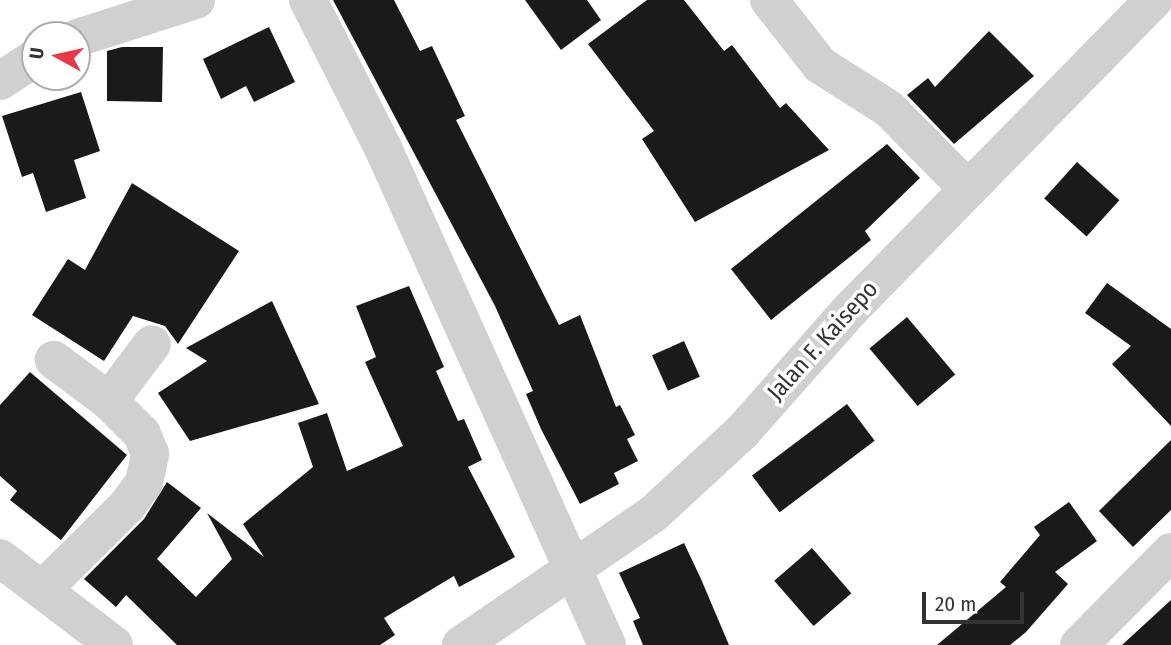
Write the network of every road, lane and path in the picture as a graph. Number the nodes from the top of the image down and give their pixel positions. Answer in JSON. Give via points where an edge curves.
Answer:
{"nodes":[{"id":1,"x":196,"y":0,"type":"edge"},
{"id":2,"x":308,"y":0,"type":"edge"},
{"id":3,"x":769,"y":0,"type":"edge"},
{"id":4,"x":1154,"y":0,"type":"edge"},
{"id":5,"x":123,"y":9,"type":"edge"},
{"id":6,"x":91,"y":29,"type":"edge"},
{"id":7,"x":21,"y":67,"type":"edge"},
{"id":8,"x":0,"y":81,"type":"edge"},
{"id":9,"x":968,"y":188,"type":"junction"},
{"id":10,"x":152,"y":344,"type":"dead end"},
{"id":11,"x":54,"y":360,"type":"dead end"},
{"id":12,"x":109,"y":401,"type":"junction"},
{"id":13,"x":1171,"y":552,"type":"edge"},
{"id":14,"x":0,"y":558,"type":"edge"},
{"id":15,"x":572,"y":570,"type":"junction"},
{"id":16,"x":43,"y":589,"type":"junction"},
{"id":17,"x":114,"y":645,"type":"edge"},
{"id":18,"x":461,"y":645,"type":"edge"},
{"id":19,"x":607,"y":645,"type":"edge"},
{"id":20,"x":1079,"y":645,"type":"edge"}],
"edges":[{"from":1,"to":5,"type":"street"},
{"from":2,"to":15,"type":"street","via":[[383,148]]},
{"from":3,"to":9,"type":"street","via":[[820,65],[889,109]]},
{"from":4,"to":9,"type":"street","name":"Jalan F. Kaisepo"},
{"from":5,"to":6,"type":"street"},
{"from":7,"to":8,"type":"street"},
{"from":9,"to":15,"type":"street","name":"Jalan F. Kaisepo","via":[[741,432],[653,514]]},
{"from":10,"to":12,"type":"street"},
{"from":11,"to":12,"type":"street"},
{"from":12,"to":16,"type":"street","via":[[142,434],[150,454],[145,483],[107,530]]},
{"from":13,"to":20,"type":"street"},
{"from":14,"to":16,"type":"street"},
{"from":15,"to":18,"type":"street","name":"Jalan F. Kaisepo"},
{"from":15,"to":19,"type":"street"},
{"from":16,"to":17,"type":"street"}]}
